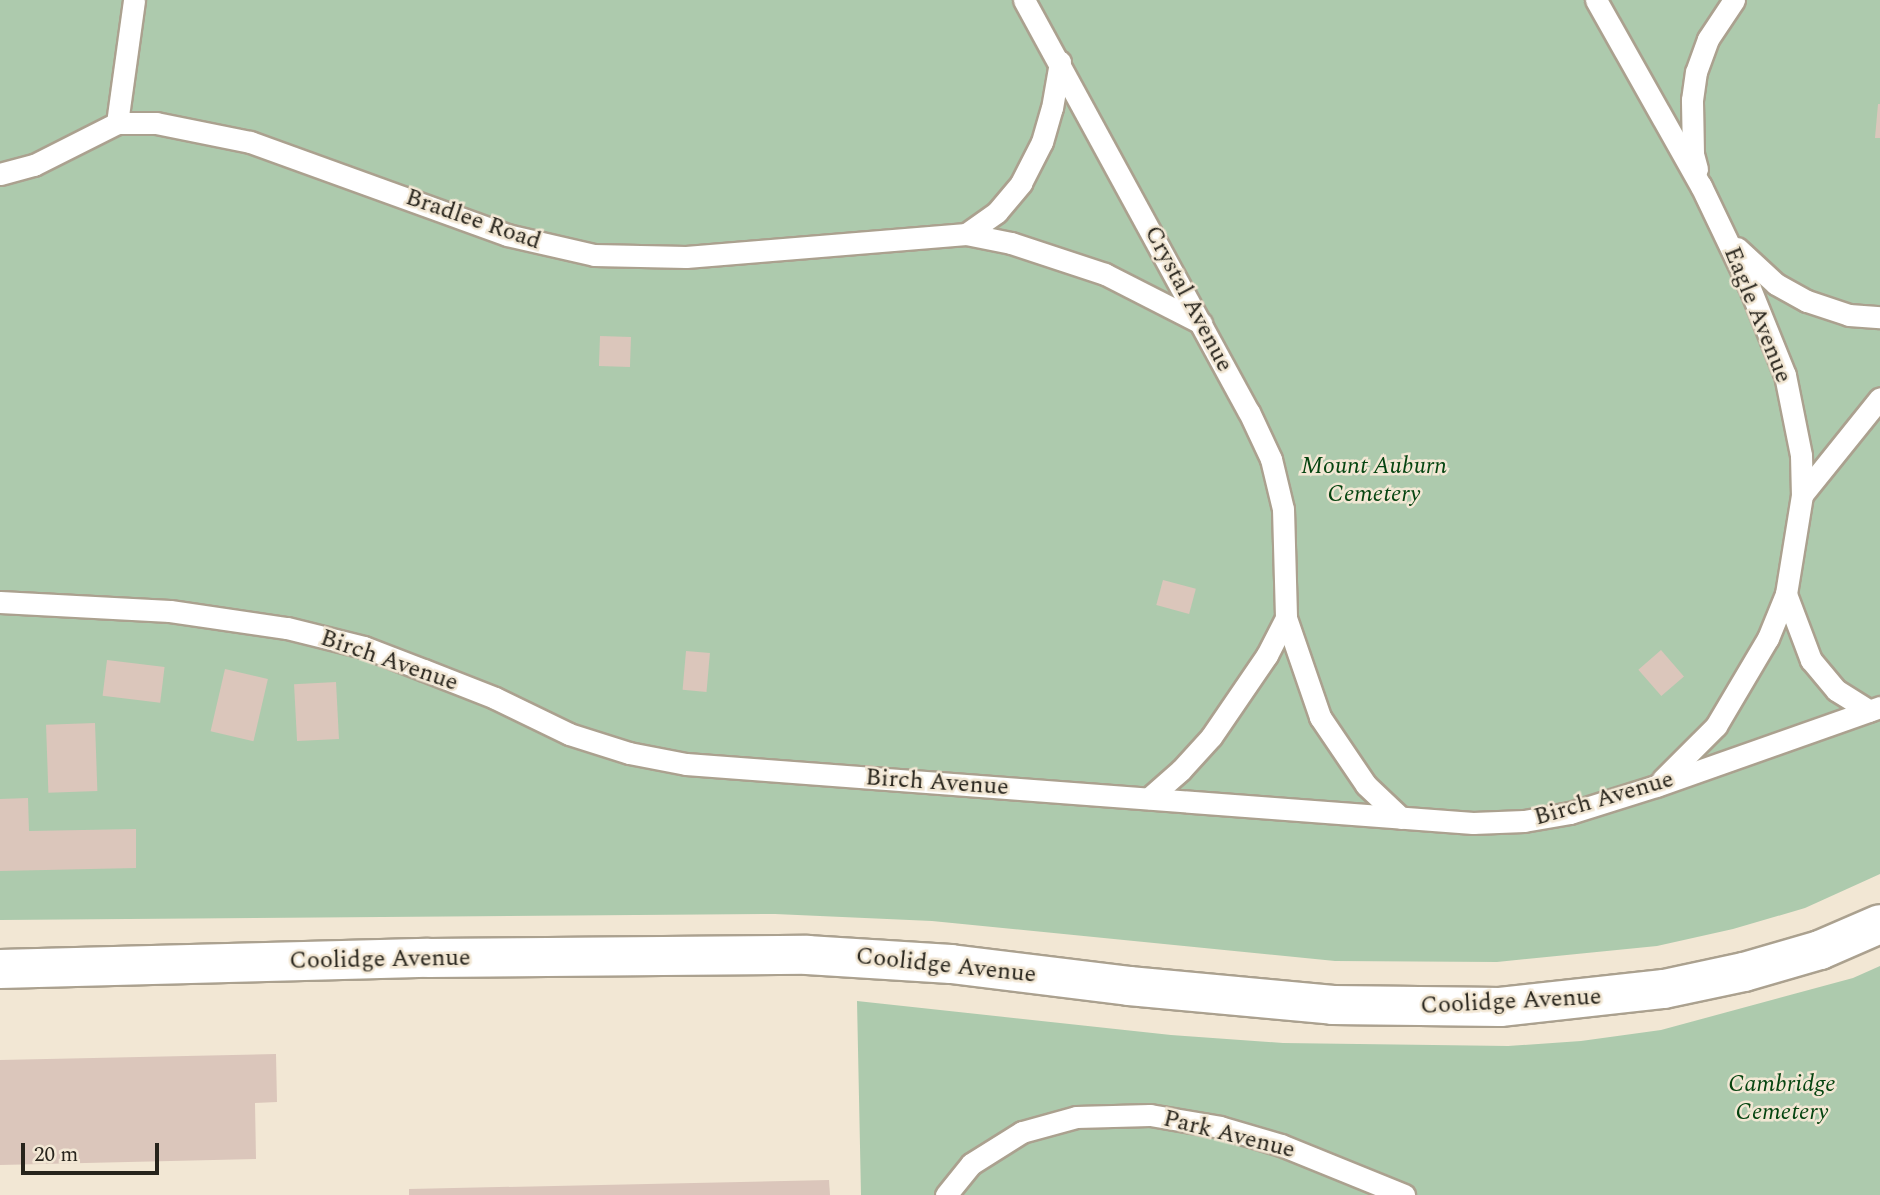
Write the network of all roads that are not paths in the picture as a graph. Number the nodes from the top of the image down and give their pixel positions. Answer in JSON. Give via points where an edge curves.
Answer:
{"nodes":[{"id":1,"x":134,"y":0,"type":"edge"},
{"id":2,"x":1024,"y":0,"type":"edge"},
{"id":3,"x":1596,"y":0,"type":"edge"},
{"id":4,"x":1734,"y":0,"type":"edge"},
{"id":5,"x":1060,"y":62,"type":"junction"},
{"id":6,"x":117,"y":123,"type":"junction"},
{"id":7,"x":1,"y":179,"type":"edge"},
{"id":8,"x":1701,"y":186,"type":"junction"},
{"id":9,"x":1717,"y":221,"type":"junction"},
{"id":10,"x":966,"y":234,"type":"junction"},
{"id":11,"x":1880,"y":317,"type":"edge"},
{"id":12,"x":1201,"y":323,"type":"junction"},
{"id":13,"x":1880,"y":398,"type":"edge"},
{"id":14,"x":1802,"y":495,"type":"junction"},
{"id":15,"x":1786,"y":594,"type":"junction"},
{"id":16,"x":0,"y":602,"type":"edge"},
{"id":17,"x":1286,"y":618,"type":"junction"},
{"id":18,"x":1874,"y":709,"type":"edge"},
{"id":19,"x":1656,"y":786,"type":"junction"},
{"id":20,"x":1149,"y":798,"type":"junction"},
{"id":21,"x":1401,"y":818,"type":"junction"},
{"id":22,"x":1880,"y":924,"type":"edge"},
{"id":23,"x":0,"y":969,"type":"edge"},
{"id":24,"x":946,"y":1195,"type":"edge"},
{"id":25,"x":1405,"y":1195,"type":"edge"}],
"edges":[{"from":1,"to":6,"type":"lane"},
{"from":2,"to":5,"type":"lane","name":"Crystal Avenue"},
{"from":3,"to":8,"type":"lane","name":"Eagle Avenue"},
{"from":4,"to":8,"type":"lane","via":[[1708,39],[1696,72],[1693,154]]},
{"from":5,"to":10,"type":"lane","via":[[1042,142],[1021,183],[997,212]]},
{"from":5,"to":12,"type":"lane","name":"Crystal Avenue"},
{"from":6,"to":7,"type":"lane","name":"Bradlee Road"},
{"from":6,"to":10,"type":"lane","name":"Bradlee Road","via":[[168,124],[250,142],[507,235],[594,255],[686,257]]},
{"from":8,"to":9,"type":"lane","name":"Eagle Avenue"},
{"from":9,"to":11,"type":"lane","via":[[1742,256],[1776,284],[1807,301],[1849,315]]},
{"from":9,"to":14,"type":"lane","name":"Eagle Avenue","via":[[1785,375],[1801,455]]},
{"from":10,"to":12,"type":"lane","name":"Bradlee Road","via":[[1011,243],[1105,274]]},
{"from":12,"to":17,"type":"lane","name":"Crystal Avenue","via":[[1271,460],[1283,509]]},
{"from":13,"to":14,"type":"lane"},
{"from":14,"to":15,"type":"lane","name":"Eagle Avenue"},
{"from":15,"to":18,"type":"lane","via":[[1811,660],[1836,690]]},
{"from":15,"to":19,"type":"lane","name":"Eagle Avenue","via":[[1768,638],[1716,726]]},
{"from":16,"to":20,"type":"lane","name":"Birch Avenue","via":[[170,611],[287,628],[412,665],[569,734],[629,753],[686,764]]},
{"from":17,"to":20,"type":"lane","name":"Crystal Avenue","via":[[1211,737]]},
{"from":17,"to":21,"type":"lane","name":"Crystal Avenue","via":[[1320,717],[1366,785]]},
{"from":18,"to":19,"type":"lane","name":"Birch Avenue"},
{"from":19,"to":21,"type":"lane","name":"Birch Avenue","via":[[1570,813],[1524,821]]},
{"from":20,"to":21,"type":"lane","name":"Birch Avenue"},
{"from":22,"to":23,"type":"street","name":"Coolidge Avenue","via":[[1820,950],[1744,972],[1664,989],[1500,1007],[1333,1005],[939,963],[807,955]]},
{"from":24,"to":25,"type":"lane","name":"Park Avenue","via":[[971,1164],[1022,1132],[1076,1117],[1150,1115],[1220,1127],[1281,1145]]}]}
